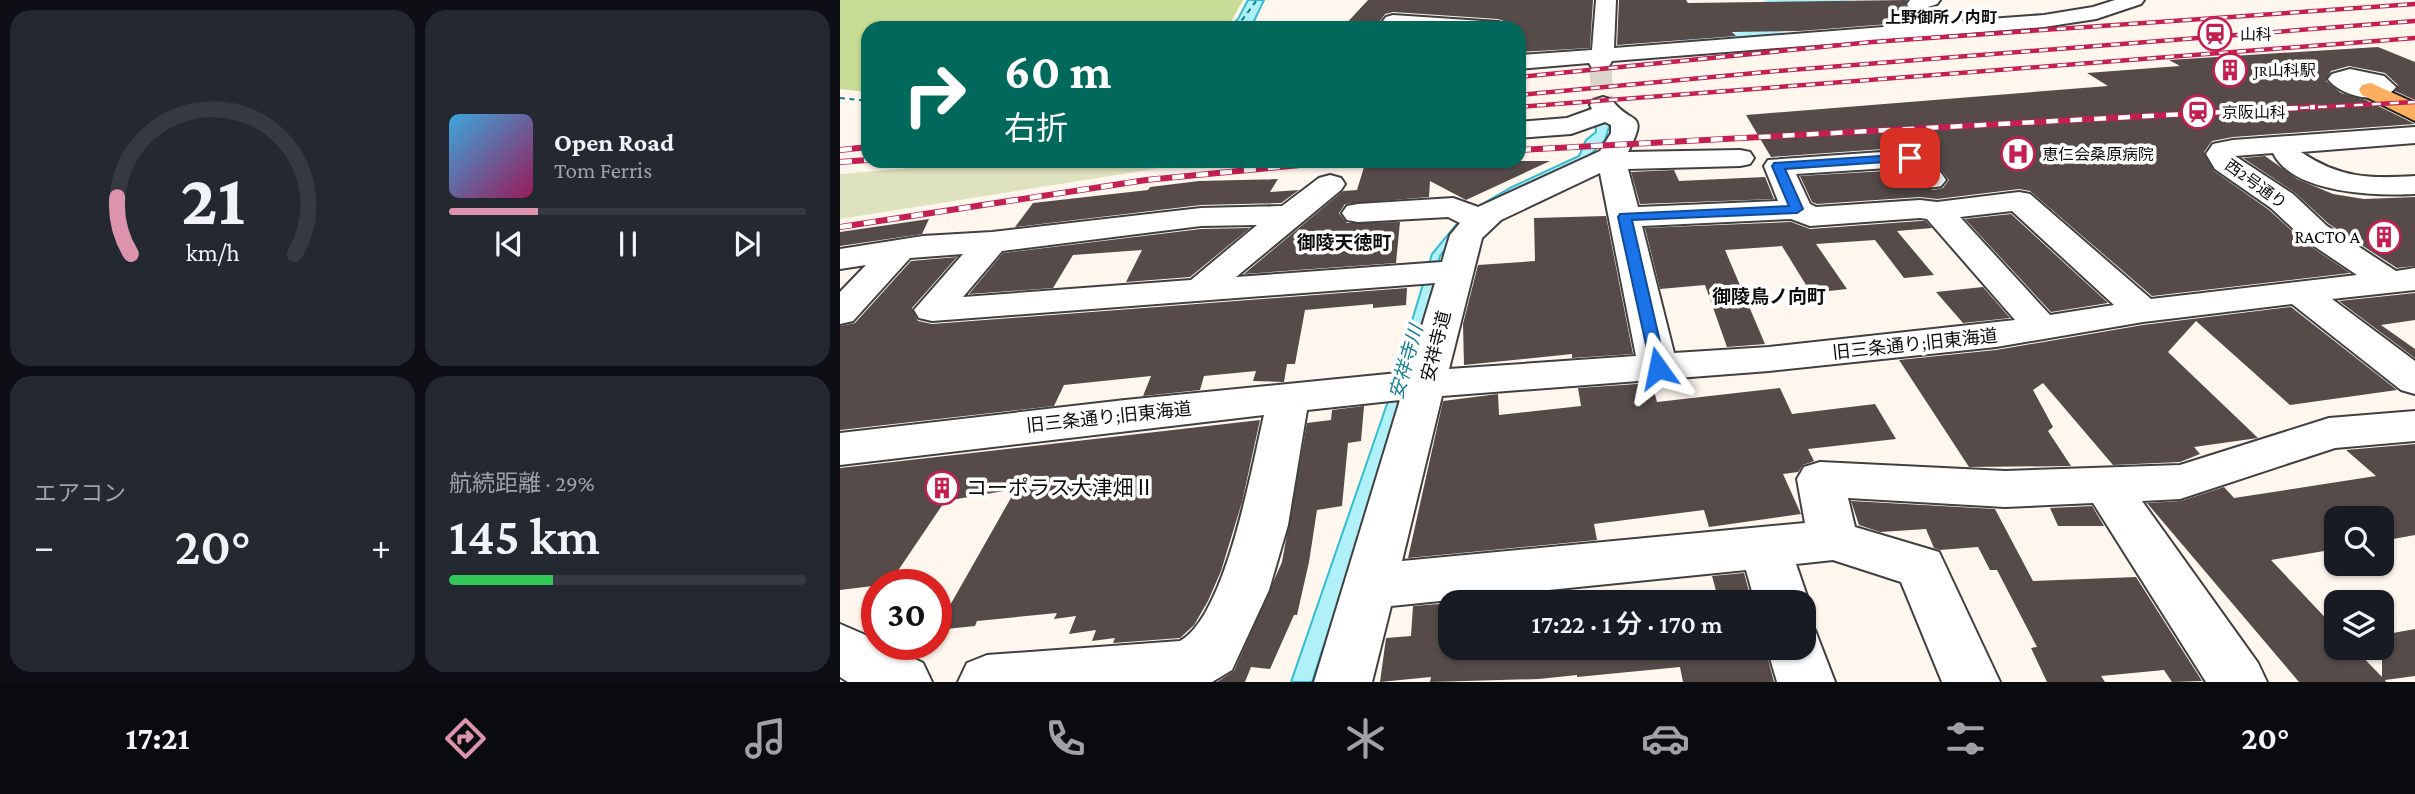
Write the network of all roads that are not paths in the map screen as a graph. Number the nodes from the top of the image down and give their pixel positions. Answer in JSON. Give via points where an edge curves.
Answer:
{"nodes":[{"id":1,"x":1399,"y":0,"type":"edge"},
{"id":2,"x":1469,"y":0,"type":"edge"},
{"id":3,"x":1606,"y":0,"type":"edge"},
{"id":4,"x":1930,"y":0,"type":"edge"},
{"id":5,"x":2010,"y":0,"type":"edge"},
{"id":6,"x":2123,"y":2,"type":"edge"},
{"id":7,"x":1383,"y":21,"type":"edge"},
{"id":8,"x":1458,"y":21,"type":"edge"},
{"id":9,"x":2044,"y":21,"type":"junction"},
{"id":10,"x":1944,"y":29,"type":"junction"},
{"id":11,"x":1602,"y":60,"type":"junction"},
{"id":12,"x":1526,"y":62,"type":"edge"},
{"id":13,"x":2378,"y":89,"type":"joint"},
{"id":14,"x":2415,"y":92,"type":"edge"},
{"id":15,"x":2415,"y":113,"type":"edge"},
{"id":16,"x":1526,"y":129,"type":"edge"},
{"id":17,"x":2415,"y":135,"type":"edge"},
{"id":18,"x":2293,"y":144,"type":"junction"},
{"id":19,"x":1740,"y":158,"type":"dead end"},
{"id":20,"x":1588,"y":163,"type":"junction"},
{"id":21,"x":1330,"y":184,"type":"dead end"},
{"id":22,"x":2415,"y":185,"type":"edge"},
{"id":23,"x":1934,"y":195,"type":"junction"},
{"id":24,"x":1797,"y":209,"type":"junction"},
{"id":25,"x":1357,"y":213,"type":"dead end"},
{"id":26,"x":1289,"y":215,"type":"junction"},
{"id":27,"x":1471,"y":216,"type":"junction"},
{"id":28,"x":1625,"y":217,"type":"junction"},
{"id":29,"x":992,"y":242,"type":"junction"},
{"id":30,"x":899,"y":250,"type":"junction"},
{"id":31,"x":840,"y":259,"type":"edge"},
{"id":32,"x":1440,"y":272,"type":"junction"},
{"id":33,"x":2402,"y":281,"type":"edge"},
{"id":34,"x":1202,"y":289,"type":"junction"},
{"id":35,"x":2300,"y":293,"type":"junction"},
{"id":36,"x":2143,"y":311,"type":"junction"},
{"id":37,"x":840,"y":313,"type":"edge"},
{"id":38,"x":2042,"y":328,"type":"junction"},
{"id":39,"x":1658,"y":368,"type":"junction"},
{"id":40,"x":2415,"y":381,"type":"edge"},
{"id":41,"x":1405,"y":386,"type":"junction"},
{"id":42,"x":1288,"y":398,"type":"junction"},
{"id":43,"x":2415,"y":426,"type":"edge"},
{"id":44,"x":840,"y":449,"type":"edge"},
{"id":45,"x":2107,"y":487,"type":"junction"},
{"id":46,"x":1833,"y":540,"type":"junction"},
{"id":47,"x":1765,"y":548,"type":"junction"},
{"id":48,"x":1371,"y":586,"type":"junction"},
{"id":49,"x":1778,"y":590,"type":"edge"},
{"id":50,"x":840,"y":649,"type":"edge"},
{"id":51,"x":1799,"y":660,"type":"edge"},
{"id":52,"x":904,"y":682,"type":"edge"},
{"id":53,"x":987,"y":682,"type":"edge"},
{"id":54,"x":1343,"y":682,"type":"edge"},
{"id":55,"x":1806,"y":682,"type":"edge"},
{"id":56,"x":1970,"y":682,"type":"edge"},
{"id":57,"x":2238,"y":682,"type":"edge"}],
"edges":[{"from":1,"to":7,"type":"street"},
{"from":2,"to":8,"type":"street"},
{"from":3,"to":11,"type":"street"},
{"from":4,"to":10,"type":"street","via":[[1917,4],[1920,13]]},
{"from":5,"to":9,"type":"street"},
{"from":6,"to":9,"type":"street","via":[[2096,13]]},
{"from":9,"to":10,"type":"street","via":[[1979,18]]},
{"from":10,"to":11,"type":"street"},
{"from":11,"to":12,"type":"street"},
{"from":13,"to":14,"type":"street"},
{"from":13,"to":15,"type":"main road"},
{"from":16,"to":20,"type":"street","via":[[1571,126],[1604,108],[1625,122],[1624,132]]},
{"from":17,"to":18,"type":"street"},
{"from":18,"to":22,"type":"street","via":[[2286,150],[2288,156],[2329,179],[2375,189]]},
{"from":18,"to":33,"type":"street","name":"西2号通り","via":[[2228,149],[2220,156],[2282,201],[2316,233]]},
{"from":19,"to":20,"type":"street"},
{"from":20,"to":27,"type":"street","name":"安祥寺道","via":[[1490,212]]},
{"from":20,"to":28,"type":"street"},
{"from":21,"to":26,"type":"street"},
{"from":23,"to":24,"type":"street","via":[[1920,209],[1810,218]]},
{"from":23,"to":24,"type":"street","via":[[1910,158],[1778,166]]},
{"from":23,"to":36,"type":"street","via":[[2019,201]]},
{"from":23,"to":38,"type":"street"},
{"from":24,"to":28,"type":"street"},
{"from":25,"to":27,"type":"street"},
{"from":26,"to":29,"type":"street","via":[[1201,217]]},
{"from":26,"to":34,"type":"street"},
{"from":27,"to":32,"type":"street","name":"安祥寺道","via":[[1466,235]]},
{"from":28,"to":39,"type":"street"},
{"from":29,"to":30,"type":"street"},
{"from":29,"to":34,"type":"street","via":[[932,310]]},
{"from":30,"to":31,"type":"street"},
{"from":30,"to":37,"type":"street"},
{"from":32,"to":34,"type":"street"},
{"from":32,"to":41,"type":"street","name":"安祥寺道"},
{"from":33,"to":35,"type":"street","name":"旧三条通り;旧東海道"},
{"from":35,"to":36,"type":"street","name":"旧三条通り;旧東海道"},
{"from":35,"to":40,"type":"street"},
{"from":36,"to":38,"type":"street","name":"旧三条通り;旧東海道"},
{"from":38,"to":39,"type":"street","name":"旧三条通り;旧東海道"},
{"from":39,"to":41,"type":"street","name":"旧三条通り;旧東海道"},
{"from":41,"to":42,"type":"street","name":"旧三条通り;旧東海道"},
{"from":41,"to":48,"type":"street","name":"安祥寺道"},
{"from":42,"to":44,"type":"street","name":"旧三条通り;旧東海道"},
{"from":42,"to":53,"type":"street","via":[[1264,525],[1243,590],[1212,652],[1188,666]]},
{"from":43,"to":45,"type":"street","via":[[2329,433],[2180,482]]},
{"from":45,"to":46,"type":"street","via":[[2005,489],[1820,479]]},
{"from":45,"to":57,"type":"street"},
{"from":46,"to":47,"type":"street"},
{"from":46,"to":56,"type":"street","via":[[1921,567]]},
{"from":47,"to":48,"type":"street"},
{"from":47,"to":49,"type":"street"},
{"from":48,"to":54,"type":"street","name":"安祥寺道"},
{"from":50,"to":52,"type":"street"},
{"from":51,"to":55,"type":"street"}]}
